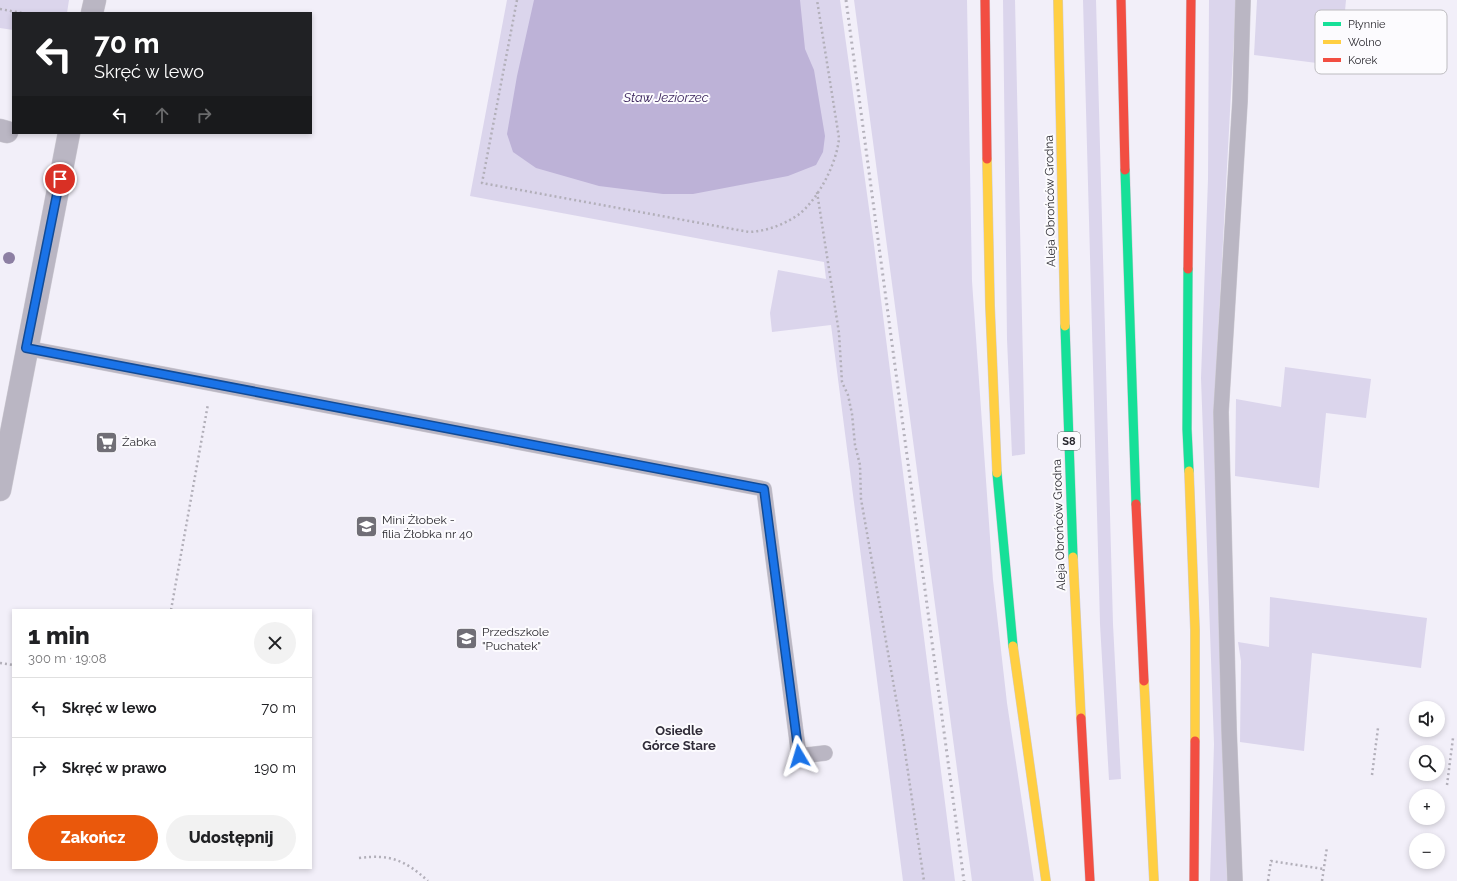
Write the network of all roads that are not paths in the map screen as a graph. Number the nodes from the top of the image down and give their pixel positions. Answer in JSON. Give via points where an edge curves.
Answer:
{"nodes":[{"id":1,"x":95,"y":0,"type":"edge"},
{"id":2,"x":985,"y":0,"type":"edge"},
{"id":3,"x":1058,"y":0,"type":"edge"},
{"id":4,"x":1121,"y":0,"type":"edge"},
{"id":5,"x":1191,"y":0,"type":"edge"},
{"id":6,"x":1243,"y":0,"type":"edge"},
{"id":7,"x":92,"y":12,"type":"edge"},
{"id":8,"x":69,"y":134,"type":"edge"},
{"id":9,"x":26,"y":348,"type":"junction"},
{"id":10,"x":0,"y":490,"type":"edge"},
{"id":11,"x":825,"y":753,"type":"dead end"},
{"id":12,"x":1046,"y":881,"type":"edge"},
{"id":13,"x":1090,"y":881,"type":"edge"},
{"id":14,"x":1154,"y":881,"type":"edge"},
{"id":15,"x":1194,"y":881,"type":"edge"},
{"id":16,"x":1236,"y":881,"type":"edge"}],
"edges":[{"from":1,"to":7,"type":"street"},
{"from":2,"to":12,"type":"highway","via":[[988,308],[998,490],[1014,659]]},
{"from":3,"to":13,"type":"highway","name":"Aleja Obrońców Grodna","number":"S8","via":[[1062,238],[1074,602]]},
{"from":4,"to":14,"type":"highway","via":[[1140,606]]},
{"from":5,"to":15,"type":"highway","via":[[1187,429],[1196,630]]},
{"from":6,"to":16,"type":"lane","via":[[1240,101],[1221,412],[1229,729]]},
{"from":8,"to":9,"type":"street"},
{"from":9,"to":10,"type":"street"},
{"from":9,"to":11,"type":"lane","via":[[764,489],[799,756]]}]}
